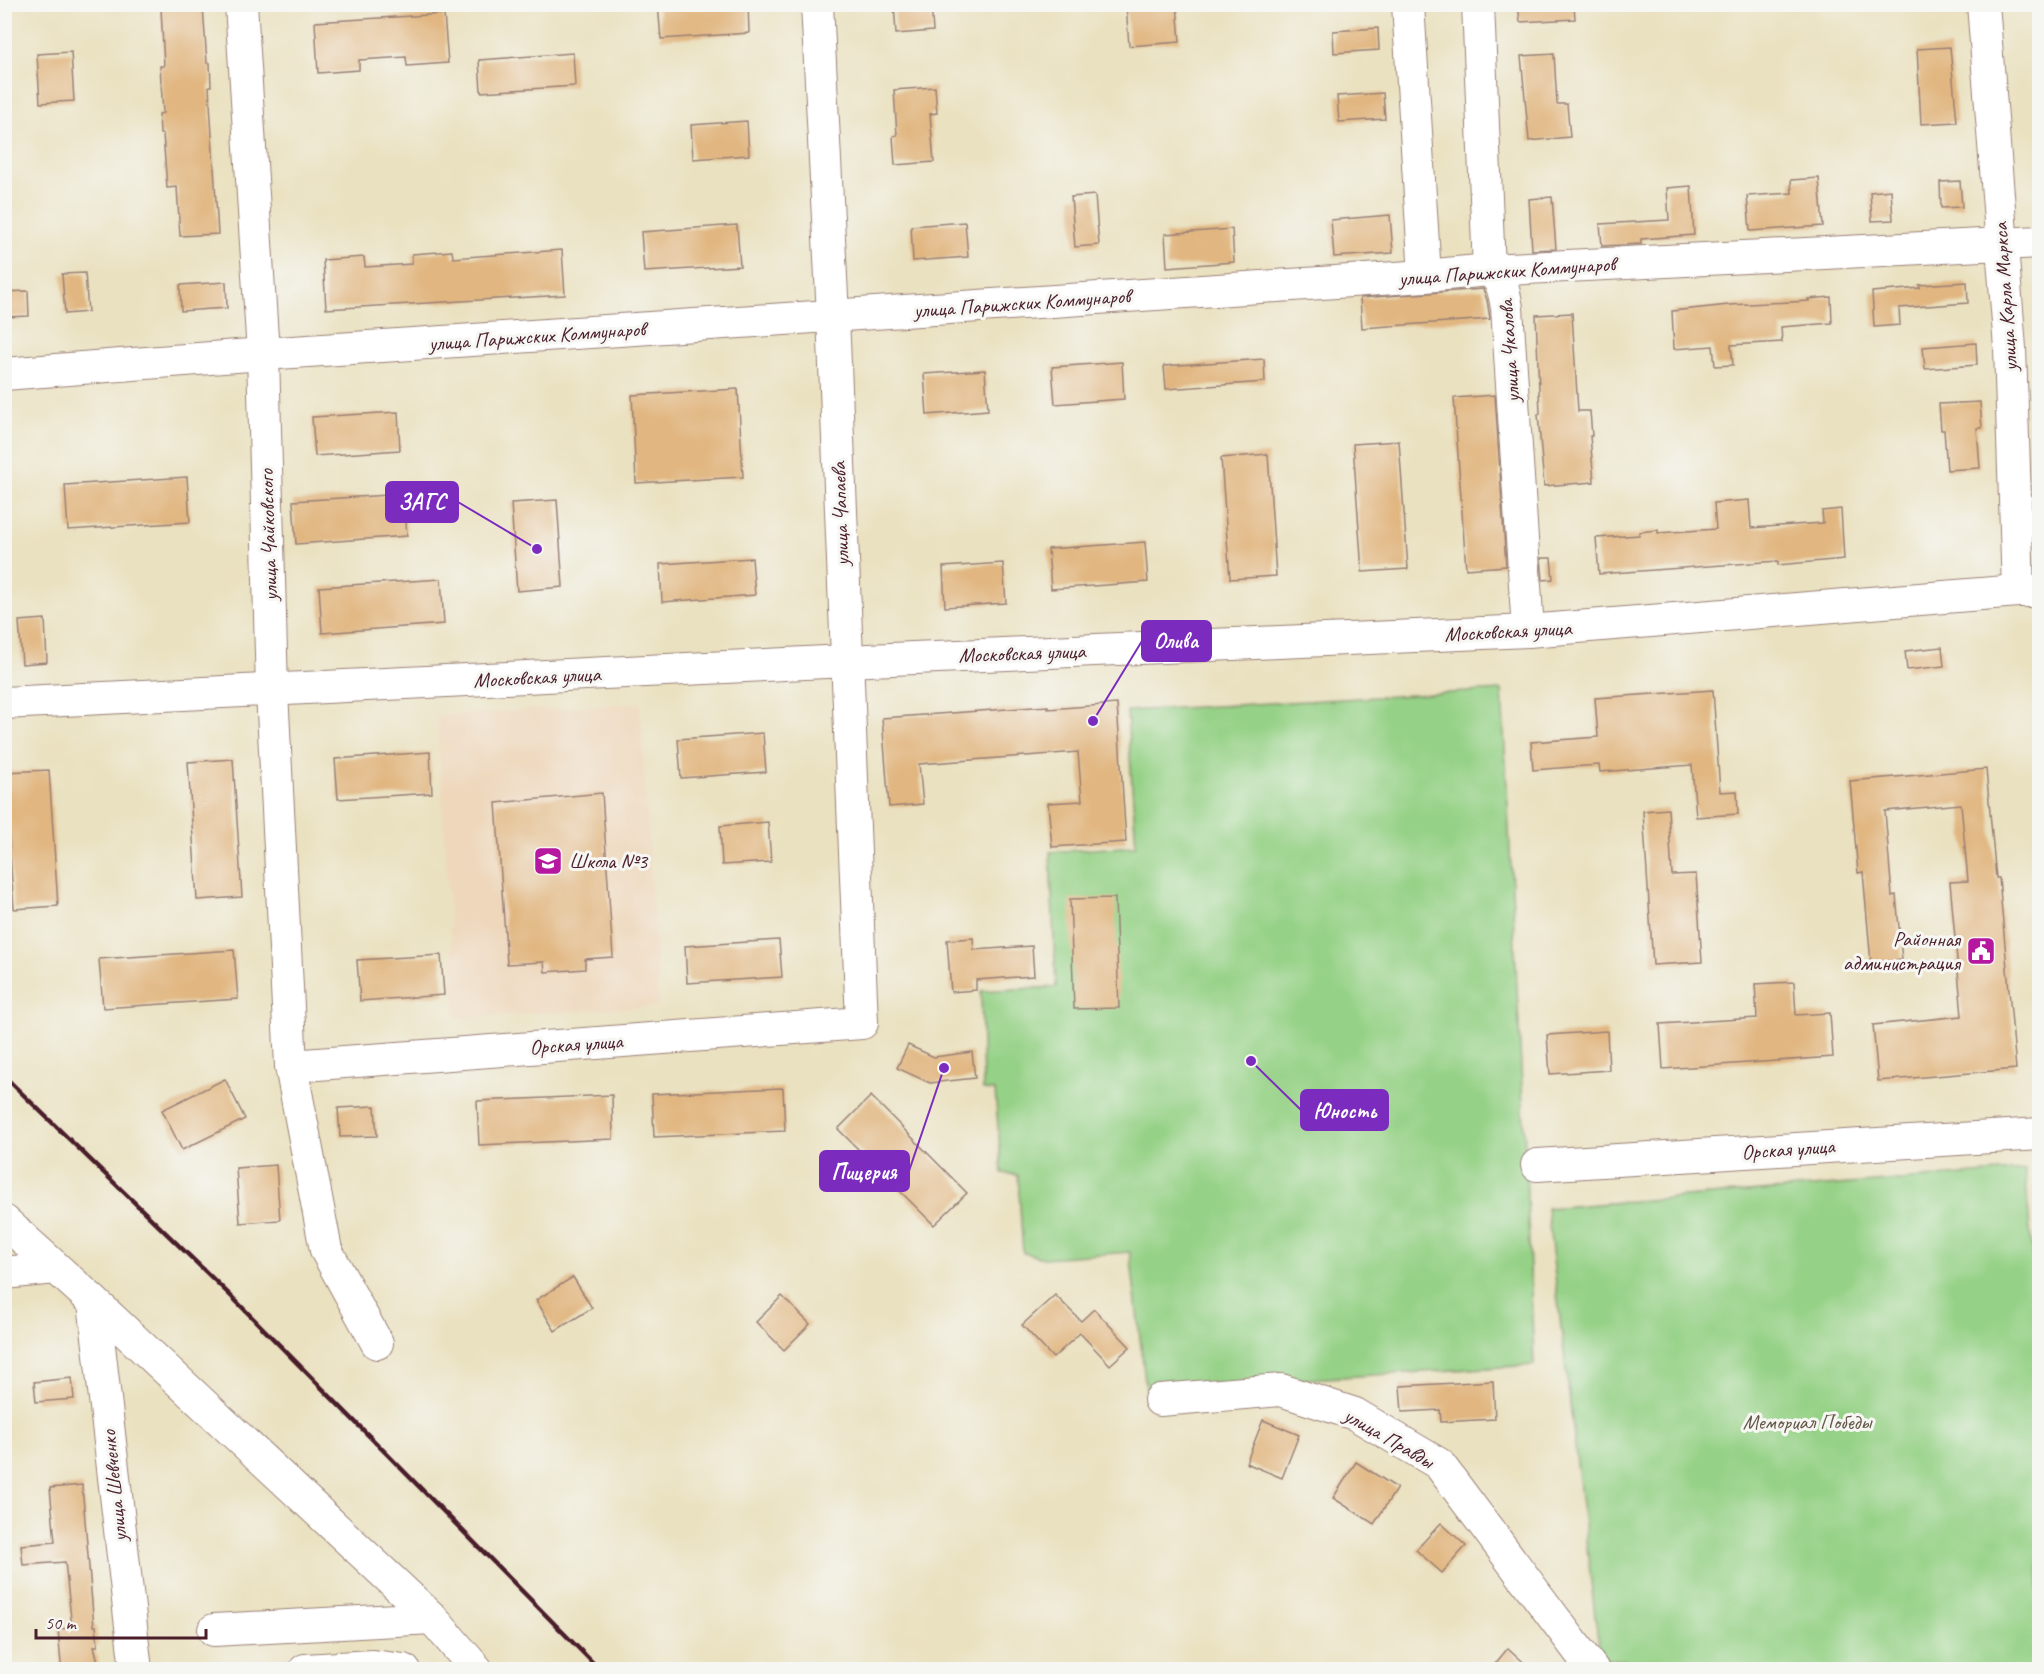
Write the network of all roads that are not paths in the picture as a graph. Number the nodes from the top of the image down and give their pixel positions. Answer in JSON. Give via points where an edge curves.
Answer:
{"nodes":[{"id":1,"x":241,"y":4,"type":"edge"},
{"id":2,"x":817,"y":4,"type":"edge"},
{"id":3,"x":1408,"y":4,"type":"edge"},
{"id":4,"x":1478,"y":4,"type":"edge"},
{"id":5,"x":1983,"y":4,"type":"edge"},
{"id":6,"x":2040,"y":242,"type":"edge"},
{"id":7,"x":2001,"y":245,"type":"junction"},
{"id":8,"x":1489,"y":270,"type":"junction"},
{"id":9,"x":1425,"y":276,"type":"junction"},
{"id":10,"x":833,"y":316,"type":"junction"},
{"id":11,"x":263,"y":354,"type":"junction"},
{"id":12,"x":4,"y":374,"type":"edge"},
{"id":13,"x":2029,"y":591,"type":"edge"},
{"id":14,"x":1528,"y":631,"type":"junction"},
{"id":15,"x":846,"y":661,"type":"junction"},
{"id":16,"x":272,"y":691,"type":"junction"},
{"id":17,"x":4,"y":703,"type":"edge"},
{"id":18,"x":862,"y":1023,"type":"joint"},
{"id":19,"x":291,"y":1066,"type":"junction"},
{"id":20,"x":2040,"y":1134,"type":"edge"},
{"id":21,"x":1537,"y":1165,"type":"dead end"},
{"id":22,"x":4,"y":1221,"type":"edge"},
{"id":23,"x":56,"y":1268,"type":"junction"},
{"id":24,"x":4,"y":1273,"type":"edge"},
{"id":25,"x":94,"y":1302,"type":"junction"},
{"id":26,"x":377,"y":1343,"type":"dead end"},
{"id":27,"x":1160,"y":1400,"type":"dead end"},
{"id":28,"x":432,"y":1618,"type":"junction"},
{"id":29,"x":214,"y":1630,"type":"dead end"},
{"id":30,"x":136,"y":1670,"type":"edge"},
{"id":31,"x":305,"y":1670,"type":"edge"},
{"id":32,"x":404,"y":1670,"type":"edge"},
{"id":33,"x":477,"y":1670,"type":"edge"},
{"id":34,"x":1593,"y":1670,"type":"edge"}],
"edges":[{"from":1,"to":11,"type":"street","name":"улица Чайковского"},
{"from":2,"to":10,"type":"street","name":"улица Чапаева"},
{"from":3,"to":9,"type":"street"},
{"from":4,"to":8,"type":"street","name":"улица Чкалова"},
{"from":5,"to":7,"type":"street","name":"улица Карла Маркса"},
{"from":6,"to":7,"type":"street","name":"улица Парижских Коммунаров"},
{"from":7,"to":8,"type":"street","name":"улица Парижских Коммунаров"},
{"from":7,"to":13,"type":"street","name":"улица Карла Маркса"},
{"from":8,"to":9,"type":"street","name":"улица Парижских Коммунаров"},
{"from":8,"to":14,"type":"street","name":"улица Чкалова","via":[[1504,288],[1507,308]]},
{"from":9,"to":10,"type":"street","name":"улица Парижских Коммунаров"},
{"from":10,"to":11,"type":"street","name":"улица Парижских Коммунаров"},
{"from":10,"to":15,"type":"street","name":"улица Чапаева"},
{"from":11,"to":12,"type":"street","name":"улица Парижских Коммунаров"},
{"from":11,"to":16,"type":"street","name":"улица Чайковского"},
{"from":13,"to":14,"type":"street","name":"Московская улица"},
{"from":14,"to":15,"type":"street","name":"Московская улица"},
{"from":15,"to":16,"type":"street","name":"Московская улица"},
{"from":15,"to":18,"type":"street","name":"улица Чапаева"},
{"from":16,"to":17,"type":"street","name":"Московская улица"},
{"from":16,"to":19,"type":"street","name":"улица Чайковского"},
{"from":18,"to":19,"type":"street","name":"Орская улица"},
{"from":19,"to":26,"type":"street","name":"улица Чайковского","via":[[326,1250]]},
{"from":20,"to":21,"type":"street","name":"Орская улица"},
{"from":22,"to":23,"type":"street"},
{"from":23,"to":24,"type":"street"},
{"from":23,"to":25,"type":"street"},
{"from":25,"to":28,"type":"street"},
{"from":25,"to":30,"type":"street","name":"улица Шевченко"},
{"from":27,"to":34,"type":"street","name":"улица Правды","via":[[1281,1390],[1355,1414],[1439,1464]]},
{"from":28,"to":29,"type":"street"},
{"from":28,"to":33,"type":"street"},
{"from":31,"to":32,"type":"street","via":[[373,1666]]}]}
